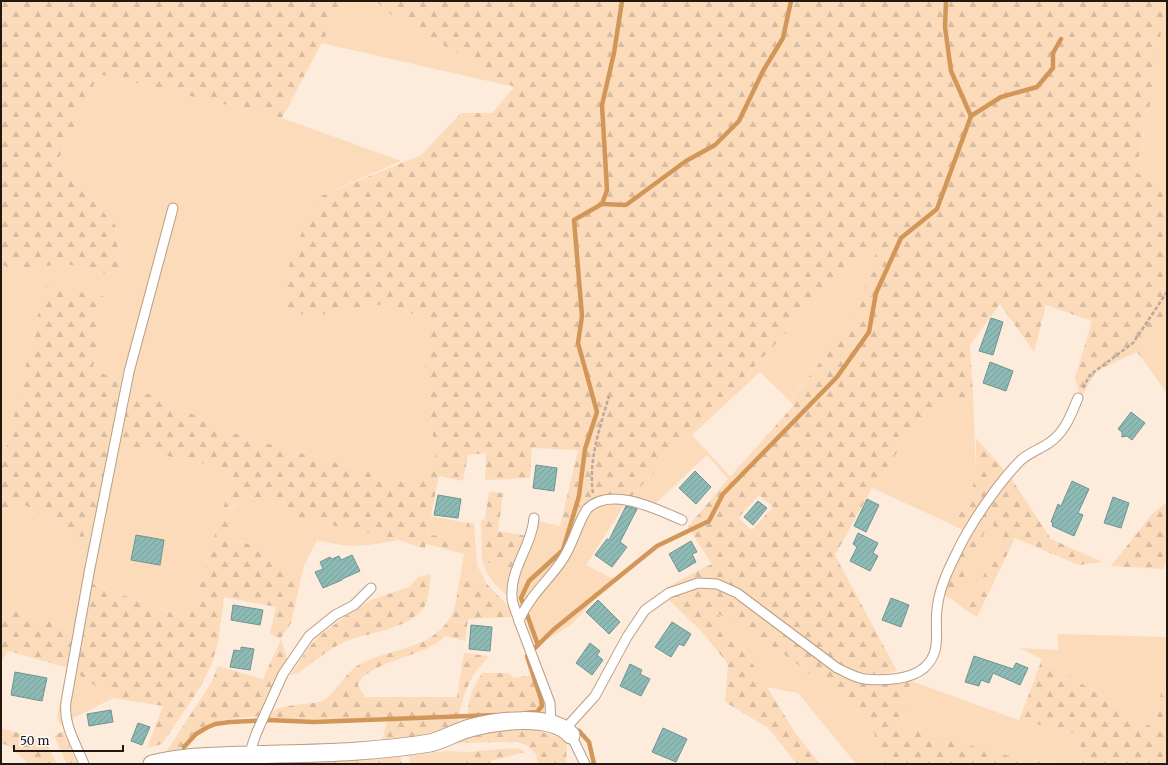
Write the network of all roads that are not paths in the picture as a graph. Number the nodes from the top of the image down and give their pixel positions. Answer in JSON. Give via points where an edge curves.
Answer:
{"nodes":[{"id":1,"x":173,"y":208,"type":"dead end"},
{"id":2,"x":1078,"y":398,"type":"road end"},
{"id":3,"x":534,"y":518,"type":"dead end"},
{"id":4,"x":682,"y":520,"type":"dead end"},
{"id":5,"x":371,"y":588,"type":"dead end"},
{"id":6,"x":519,"y":621,"type":"junction"},
{"id":7,"x":562,"y":729,"type":"junction"},
{"id":8,"x":249,"y":755,"type":"junction"},
{"id":9,"x":227,"y":760,"type":"edge"},
{"id":10,"x":84,"y":764,"type":"edge"},
{"id":11,"x":152,"y":764,"type":"edge"},
{"id":12,"x":585,"y":764,"type":"edge"}],
"edges":[{"from":1,"to":10,"type":"lane","via":[[129,372],[66,702],[68,727]]},
{"from":2,"to":7,"type":"lane","via":[[1059,435],[1021,461],[983,507],[957,550],[946,576],[937,609],[936,651],[922,670],[900,677],[879,679],[864,679],[850,675],[737,593],[717,584],[698,583],[669,593],[645,610],[627,637],[596,696],[583,712]]},
{"from":3,"to":6,"type":"lane","via":[[512,586],[512,599]]},
{"from":4,"to":6,"type":"lane","via":[[634,501],[605,501],[589,506],[562,562],[538,591]]},
{"from":5,"to":8,"type":"lane","via":[[354,605],[335,615],[309,636],[283,674]]},
{"from":6,"to":7,"type":"lane"},
{"from":7,"to":8,"type":"street","via":[[528,722],[493,723],[433,742],[391,749]]},
{"from":7,"to":12,"type":"lane"},
{"from":8,"to":9,"type":"street"},
{"from":9,"to":11,"type":"street","via":[[188,757]]}]}
